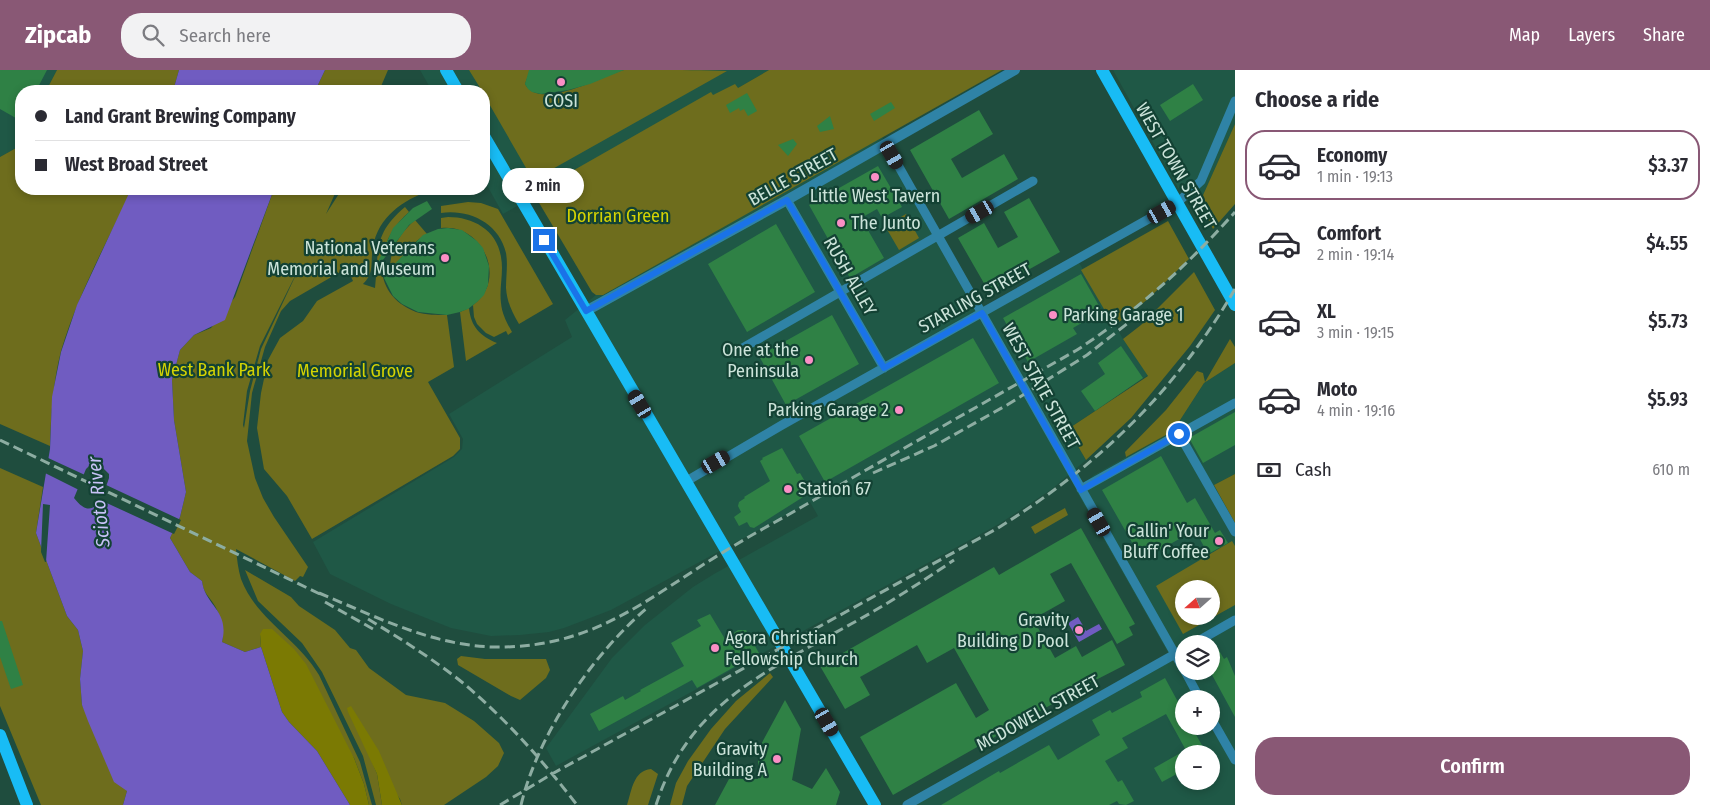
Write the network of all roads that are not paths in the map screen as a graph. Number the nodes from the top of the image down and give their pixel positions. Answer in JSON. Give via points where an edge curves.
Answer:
{"nodes":[{"id":1,"x":1015,"y":70,"type":"edge"},
{"id":2,"x":1102,"y":70,"type":"edge"},
{"id":3,"x":448,"y":71,"type":"edge"},
{"id":4,"x":455,"y":85,"type":"edge"},
{"id":5,"x":1235,"y":101,"type":"edge"},
{"id":6,"x":886,"y":144,"type":"junction"},
{"id":7,"x":490,"y":146,"type":"edge"},
{"id":8,"x":1033,"y":181,"type":"dead end"},
{"id":9,"x":787,"y":200,"type":"junction"},
{"id":10,"x":1177,"y":203,"type":"junction"},
{"id":11,"x":938,"y":236,"type":"junction"},
{"id":12,"x":840,"y":292,"type":"junction"},
{"id":13,"x":1235,"y":305,"type":"edge"},
{"id":14,"x":586,"y":311,"type":"junction"},
{"id":15,"x":982,"y":313,"type":"junction"},
{"id":16,"x":741,"y":349,"type":"dead end"},
{"id":17,"x":884,"y":368,"type":"junction"},
{"id":18,"x":1235,"y":403,"type":"edge"},
{"id":19,"x":1179,"y":434,"type":"junction"},
{"id":20,"x":685,"y":482,"type":"junction"},
{"id":21,"x":1081,"y":490,"type":"junction"},
{"id":22,"x":1235,"y":532,"type":"edge"},
{"id":23,"x":1235,"y":620,"type":"edge"},
{"id":24,"x":1209,"y":635,"type":"edge"},
{"id":25,"x":1175,"y":654,"type":"joint"},
{"id":26,"x":0,"y":734,"type":"edge"},
{"id":27,"x":1220,"y":734,"type":"edge"},
{"id":28,"x":1235,"y":760,"type":"edge"},
{"id":29,"x":27,"y":805,"type":"edge"},
{"id":30,"x":875,"y":805,"type":"edge"},
{"id":31,"x":907,"y":805,"type":"edge"}],
"edges":[{"from":1,"to":6,"type":"street","name":"BELLE STREET"},
{"from":2,"to":10,"type":"main road","name":"WEST TOWN STREET"},
{"from":3,"to":4,"type":"main road"},
{"from":5,"to":10,"type":"street","name":"STARLING STREET","via":[[1200,182]]},
{"from":6,"to":9,"type":"street","name":"BELLE STREET"},
{"from":6,"to":11,"type":"street","name":"WEST STATE STREET"},
{"from":7,"to":14,"type":"main road"},
{"from":8,"to":11,"type":"street"},
{"from":9,"to":12,"type":"street","name":"RUSH ALLEY"},
{"from":9,"to":14,"type":"street","name":"BELLE STREET"},
{"from":10,"to":13,"type":"main road","name":"WEST TOWN STREET"},
{"from":10,"to":15,"type":"street","name":"STARLING STREET"},
{"from":11,"to":12,"type":"street"},
{"from":11,"to":15,"type":"street","name":"WEST STATE STREET"},
{"from":12,"to":16,"type":"street"},
{"from":12,"to":17,"type":"street","name":"RUSH ALLEY"},
{"from":14,"to":20,"type":"main road"},
{"from":15,"to":17,"type":"street","name":"STARLING STREET"},
{"from":15,"to":21,"type":"street","name":"WEST STATE STREET"},
{"from":17,"to":20,"type":"street","name":"STARLING STREET"},
{"from":18,"to":19,"type":"street"},
{"from":19,"to":21,"type":"street"},
{"from":19,"to":22,"type":"street"},
{"from":20,"to":30,"type":"main road"},
{"from":21,"to":25,"type":"street","name":"WEST STATE STREET"},
{"from":23,"to":24,"type":"street"},
{"from":25,"to":31,"type":"street","name":"MCDOWELL STREET"},
{"from":26,"to":29,"type":"main road"},
{"from":27,"to":28,"type":"street"}]}
